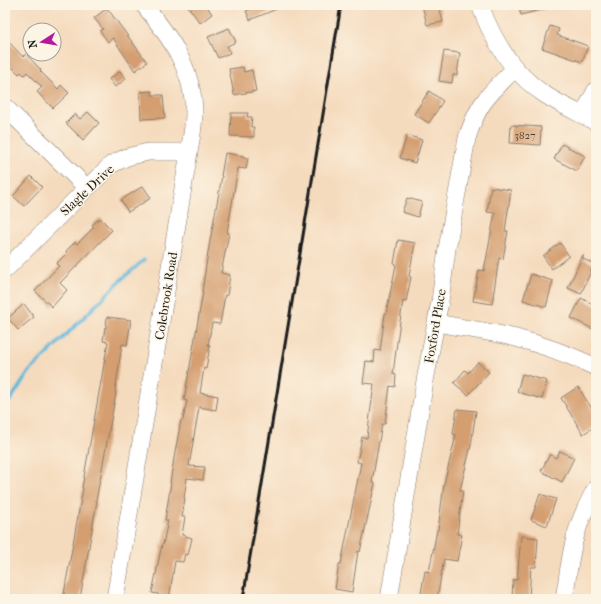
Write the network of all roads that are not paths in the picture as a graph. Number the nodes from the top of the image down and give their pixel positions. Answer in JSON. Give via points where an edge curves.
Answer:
{"nodes":[{"id":1,"x":144,"y":5,"type":"edge"},
{"id":2,"x":480,"y":5,"type":"edge"},
{"id":3,"x":515,"y":68,"type":"junction"},
{"id":4,"x":596,"y":90,"type":"edge"},
{"id":5,"x":5,"y":107,"type":"edge"},
{"id":6,"x":589,"y":119,"type":"edge"},
{"id":7,"x":189,"y":152,"type":"junction"},
{"id":8,"x":87,"y":188,"type":"junction"},
{"id":9,"x":5,"y":270,"type":"edge"},
{"id":10,"x":436,"y":324,"type":"junction"},
{"id":11,"x":596,"y":367,"type":"edge"},
{"id":12,"x":596,"y":488,"type":"edge"},
{"id":13,"x":115,"y":599,"type":"edge"},
{"id":14,"x":389,"y":599,"type":"edge"},
{"id":15,"x":564,"y":599,"type":"edge"}],
"edges":[{"from":1,"to":7,"type":"street","name":"Colebrook Road","via":[[173,44],[189,78],[194,111]]},
{"from":2,"to":3,"type":"street","via":[[492,33]]},
{"from":3,"to":6,"type":"street","via":[[544,94]]},
{"from":3,"to":10,"type":"street","name":"Foxford Place","via":[[482,104],[467,138]]},
{"from":4,"to":6,"type":"street"},
{"from":5,"to":8,"type":"street"},
{"from":7,"to":8,"type":"street","name":"Slagle Drive","via":[[148,152],[127,157],[112,164]]},
{"from":7,"to":13,"type":"street","name":"Colebrook Road"},
{"from":8,"to":9,"type":"street","name":"Slagle Drive"},
{"from":10,"to":11,"type":"street","via":[[515,338],[551,348]]},
{"from":10,"to":14,"type":"street","name":"Foxford Place"},
{"from":12,"to":15,"type":"street","via":[[573,545]]}]}
